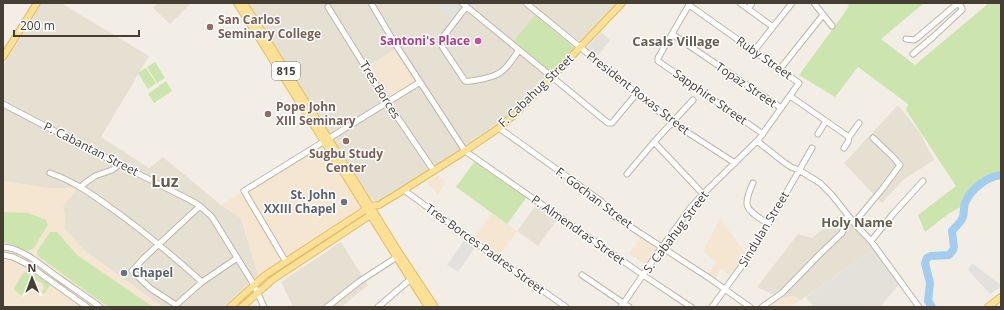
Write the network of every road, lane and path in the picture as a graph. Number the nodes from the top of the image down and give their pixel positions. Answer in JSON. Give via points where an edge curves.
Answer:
{"nodes":[{"id":1,"x":37,"y":3,"type":"edge"},
{"id":2,"x":371,"y":3,"type":"edge"},
{"id":3,"x":462,"y":3,"type":"edge"},
{"id":4,"x":526,"y":3,"type":"edge"},
{"id":5,"x":621,"y":3,"type":"edge"},
{"id":6,"x":740,"y":3,"type":"edge"},
{"id":7,"x":752,"y":3,"type":"edge"},
{"id":8,"x":792,"y":3,"type":"edge"},
{"id":9,"x":814,"y":3,"type":"edge"},
{"id":10,"x":958,"y":3,"type":"edge"},
{"id":11,"x":242,"y":4,"type":"edge"},
{"id":12,"x":689,"y":4,"type":"edge"},
{"id":13,"x":328,"y":7,"type":"dead end"},
{"id":14,"x":466,"y":7,"type":"junction"},
{"id":15,"x":748,"y":9,"type":"junction"},
{"id":16,"x":823,"y":15,"type":"junction"},
{"id":17,"x":832,"y":26,"type":"dead end"},
{"id":18,"x":774,"y":27,"type":"junction"},
{"id":19,"x":672,"y":34,"type":"junction"},
{"id":20,"x":906,"y":39,"type":"dead end"},
{"id":21,"x":581,"y":47,"type":"junction"},
{"id":22,"x":519,"y":50,"type":"junction"},
{"id":23,"x":754,"y":51,"type":"junction"},
{"id":24,"x":913,"y":54,"type":"dead end"},
{"id":25,"x":3,"y":57,"type":"edge"},
{"id":26,"x":780,"y":69,"type":"junction"},
{"id":27,"x":552,"y":77,"type":"junction"},
{"id":28,"x":420,"y":82,"type":"junction"},
{"id":29,"x":800,"y":83,"type":"joint"},
{"id":30,"x":636,"y":93,"type":"junction"},
{"id":31,"x":790,"y":96,"type":"junction"},
{"id":32,"x":693,"y":100,"type":"dead end"},
{"id":33,"x":387,"y":102,"type":"junction"},
{"id":34,"x":3,"y":104,"type":"edge"},
{"id":35,"x":781,"y":108,"type":"junction"},
{"id":36,"x":826,"y":121,"type":"junction"},
{"id":37,"x":673,"y":122,"type":"junction"},
{"id":38,"x":859,"y":123,"type":"dead end"},
{"id":39,"x":499,"y":128,"type":"junction"},
{"id":40,"x":763,"y":134,"type":"junction"},
{"id":41,"x":818,"y":134,"type":"dead end"},
{"id":42,"x":849,"y":137,"type":"junction"},
{"id":43,"x":873,"y":138,"type":"dead end"},
{"id":44,"x":327,"y":140,"type":"junction"},
{"id":45,"x":757,"y":141,"type":"junction"},
{"id":46,"x":654,"y":142,"type":"junction"},
{"id":47,"x":812,"y":148,"type":"dead end"},
{"id":48,"x":844,"y":148,"type":"dead end"},
{"id":49,"x":465,"y":151,"type":"junction"},
{"id":50,"x":735,"y":163,"type":"junction"},
{"id":51,"x":118,"y":164,"type":"junction"},
{"id":52,"x":799,"y":170,"type":"junction"},
{"id":53,"x":434,"y":171,"type":"junction"},
{"id":54,"x":50,"y":173,"type":"dead end"},
{"id":55,"x":627,"y":174,"type":"dead end"},
{"id":56,"x":923,"y":181,"type":"dead end"},
{"id":57,"x":753,"y":183,"type":"dead end"},
{"id":58,"x":82,"y":187,"type":"junction"},
{"id":59,"x":404,"y":190,"type":"junction"},
{"id":60,"x":703,"y":194,"type":"junction"},
{"id":61,"x":379,"y":205,"type":"junction"},
{"id":62,"x":200,"y":206,"type":"junction"},
{"id":63,"x":369,"y":208,"type":"junction"},
{"id":64,"x":373,"y":213,"type":"junction"},
{"id":65,"x":848,"y":215,"type":"junction"},
{"id":66,"x":854,"y":223,"type":"junction"},
{"id":67,"x":768,"y":224,"type":"junction"},
{"id":68,"x":871,"y":241,"type":"junction"},
{"id":69,"x":158,"y":244,"type":"junction"},
{"id":70,"x":3,"y":247,"type":"edge"},
{"id":71,"x":662,"y":247,"type":"junction"},
{"id":72,"x":3,"y":254,"type":"edge"},
{"id":73,"x":399,"y":256,"type":"junction"},
{"id":74,"x":237,"y":258,"type":"junction"},
{"id":75,"x":286,"y":262,"type":"junction"},
{"id":76,"x":582,"y":275,"type":"dead end"},
{"id":77,"x":643,"y":275,"type":"junction"},
{"id":78,"x":413,"y":278,"type":"junction"},
{"id":79,"x":202,"y":282,"type":"junction"},
{"id":80,"x":254,"y":285,"type":"junction"},
{"id":81,"x":725,"y":289,"type":"junction"},
{"id":82,"x":258,"y":293,"type":"junction"},
{"id":83,"x":1001,"y":297,"type":"edge"},
{"id":84,"x":622,"y":305,"type":"edge"},
{"id":85,"x":87,"y":307,"type":"edge"},
{"id":86,"x":100,"y":307,"type":"edge"},
{"id":87,"x":230,"y":307,"type":"edge"},
{"id":88,"x":242,"y":307,"type":"edge"},
{"id":89,"x":264,"y":307,"type":"edge"},
{"id":90,"x":327,"y":307,"type":"edge"},
{"id":91,"x":378,"y":307,"type":"edge"},
{"id":92,"x":428,"y":307,"type":"edge"},
{"id":93,"x":435,"y":307,"type":"edge"},
{"id":94,"x":566,"y":307,"type":"edge"},
{"id":95,"x":629,"y":307,"type":"edge"},
{"id":96,"x":691,"y":307,"type":"edge"},
{"id":97,"x":712,"y":307,"type":"edge"},
{"id":98,"x":750,"y":307,"type":"edge"},
{"id":99,"x":762,"y":307,"type":"edge"},
{"id":100,"x":919,"y":307,"type":"edge"},
{"id":101,"x":988,"y":307,"type":"edge"}],
"edges":[{"from":1,"to":25,"type":"main road"},
{"from":2,"to":28,"type":"street"},
{"from":3,"to":14,"type":"street"},
{"from":4,"to":21,"type":"street","name":"President Roxas Street"},
{"from":5,"to":21,"type":"main road","name":"F. Cabahug Street"},
{"from":6,"to":15,"type":"street"},
{"from":7,"to":15,"type":"street"},
{"from":8,"to":18,"type":"street"},
{"from":9,"to":16,"type":"street"},
{"from":10,"to":20,"type":"street","via":[[917,38]]},
{"from":10,"to":24,"type":"street","via":[[962,10]]},
{"from":11,"to":44,"type":"main road","number":"815"},
{"from":12,"to":19,"type":"street"},
{"from":12,"to":23,"type":"street","name":"Ruby Street"},
{"from":13,"to":33,"type":"street","name":"Tres Borces"},
{"from":14,"to":22,"type":"street"},
{"from":14,"to":22,"type":"street","via":[[441,43],[465,80],[474,81],[502,72]]},
{"from":15,"to":18,"type":"street"},
{"from":16,"to":17,"type":"street"},
{"from":16,"to":26,"type":"street"},
{"from":18,"to":23,"type":"street"},
{"from":19,"to":35,"type":"street","name":"Topaz Street"},
{"from":19,"to":40,"type":"street","name":"Sapphire Street","via":[[658,61]]},
{"from":21,"to":27,"type":"main road","name":"F. Cabahug Street"},
{"from":21,"to":30,"type":"street","name":"President Roxas Street"},
{"from":22,"to":27,"type":"street"},
{"from":23,"to":26,"type":"street","name":"Ruby Street"},
{"from":26,"to":29,"type":"street","name":"Ruby Street"},
{"from":27,"to":30,"type":"street","via":[[608,123],[612,123]]},
{"from":27,"to":39,"type":"main road","name":"F. Cabahug Street"},
{"from":28,"to":33,"type":"street"},
{"from":28,"to":49,"type":"street"},
{"from":29,"to":31,"type":"street","name":"S. Cabahug Street"},
{"from":30,"to":37,"type":"street","name":"President Roxas Street"},
{"from":31,"to":35,"type":"street","name":"S. Cabahug Street"},
{"from":31,"to":36,"type":"street"},
{"from":32,"to":37,"type":"street"},
{"from":33,"to":44,"type":"street"},
{"from":33,"to":53,"type":"street","name":"Tres Borces"},
{"from":34,"to":51,"type":"street","name":"P. Cabantan Street"},
{"from":35,"to":40,"type":"street","name":"S. Cabahug Street"},
{"from":36,"to":41,"type":"street"},
{"from":36,"to":42,"type":"street"},
{"from":37,"to":46,"type":"street"},
{"from":37,"to":50,"type":"street","name":"President Roxas Street"},
{"from":38,"to":42,"type":"street"},
{"from":39,"to":49,"type":"main road","name":"F. Cabahug Street"},
{"from":39,"to":71,"type":"street","name":"F. Gochan Street","via":[[601,201],[614,216]]},
{"from":40,"to":45,"type":"street","name":"S. Cabahug Street"},
{"from":42,"to":48,"type":"street"},
{"from":43,"to":66,"type":"street","via":[[900,165]]},
{"from":44,"to":63,"type":"main road","number":"815"},
{"from":44,"to":75,"type":"street","via":[[244,191]]},
{"from":45,"to":50,"type":"street","name":"S. Cabahug Street"},
{"from":45,"to":52,"type":"street","via":[[785,164]]},
{"from":46,"to":55,"type":"street"},
{"from":46,"to":60,"type":"street"},
{"from":47,"to":52,"type":"street","name":"Sindulan Street"},
{"from":49,"to":53,"type":"main road","name":"F. Cabahug Street"},
{"from":49,"to":77,"type":"street","name":"P. Almendras Street"},
{"from":50,"to":60,"type":"street","name":"S. Cabahug Street"},
{"from":51,"to":58,"type":"street","via":[[112,170],[90,179]]},
{"from":51,"to":62,"type":"street","name":"P. Cabantan Street"},
{"from":52,"to":65,"type":"street","via":[[820,182]]},
{"from":52,"to":67,"type":"street","name":"Sindulan Street"},
{"from":53,"to":59,"type":"main road","name":"F. Cabahug Street"},
{"from":54,"to":58,"type":"street"},
{"from":56,"to":68,"type":"street"},
{"from":57,"to":67,"type":"street","via":[[746,204],[748,209]]},
{"from":58,"to":69,"type":"street"},
{"from":59,"to":61,"type":"main road","name":"F. Cabahug Street"},
{"from":59,"to":94,"type":"street","name":"Tres Borces Padres Street"},
{"from":60,"to":71,"type":"street","name":"S. Cabahug Street"},
{"from":61,"to":63,"type":"main road","name":"F. Cabahug Street"},
{"from":61,"to":64,"type":"main road","name":"F. Cabahug Street"},
{"from":62,"to":69,"type":"street"},
{"from":62,"to":74,"type":"street","name":"P. Cabantan Street","via":[[212,217]]},
{"from":63,"to":64,"type":"main road","number":"815"},
{"from":63,"to":75,"type":"main road"},
{"from":64,"to":73,"type":"main road","number":"815"},
{"from":64,"to":82,"type":"main road","via":[[272,280]]},
{"from":65,"to":66,"type":"street"},
{"from":65,"to":99,"type":"street","via":[[842,234],[782,293]]},
{"from":66,"to":68,"type":"street"},
{"from":67,"to":81,"type":"street","name":"Sindulan Street","via":[[754,249]]},
{"from":68,"to":100,"type":"street"},
{"from":69,"to":79,"type":"street"},
{"from":69,"to":79,"type":"street","via":[[132,272],[150,288],[176,305]]},
{"from":70,"to":86,"type":"street","via":[[32,258]]},
{"from":71,"to":77,"type":"street","name":"S. Cabahug Street"},
{"from":71,"to":81,"type":"street","name":"F. Gochan Street"},
{"from":72,"to":85,"type":"street","via":[[27,264]]},
{"from":73,"to":78,"type":"main road","number":"815"},
{"from":73,"to":90,"type":"street","via":[[360,281]]},
{"from":74,"to":79,"type":"street"},
{"from":74,"to":80,"type":"street","name":"P. Cabantan Street"},
{"from":75,"to":80,"type":"main road"},
{"from":76,"to":84,"type":"street"},
{"from":77,"to":84,"type":"street","name":"S. Cabahug Street"},
{"from":77,"to":96,"type":"street","name":"P. Almendras Street"},
{"from":78,"to":91,"type":"street"},
{"from":78,"to":92,"type":"main road","number":"815"},
{"from":78,"to":93,"type":"main road","number":"815"},
{"from":80,"to":82,"type":"street","name":"P. Cabantan Street"},
{"from":80,"to":87,"type":"main road"},
{"from":81,"to":97,"type":"street","name":"Sindulan Street"},
{"from":81,"to":98,"type":"street","name":"F. Gochan Street"},
{"from":82,"to":88,"type":"main road"},
{"from":82,"to":89,"type":"street","name":"P. Cabantan Street"},
{"from":83,"to":101,"type":"main road"},
{"from":84,"to":95,"type":"street"}]}
